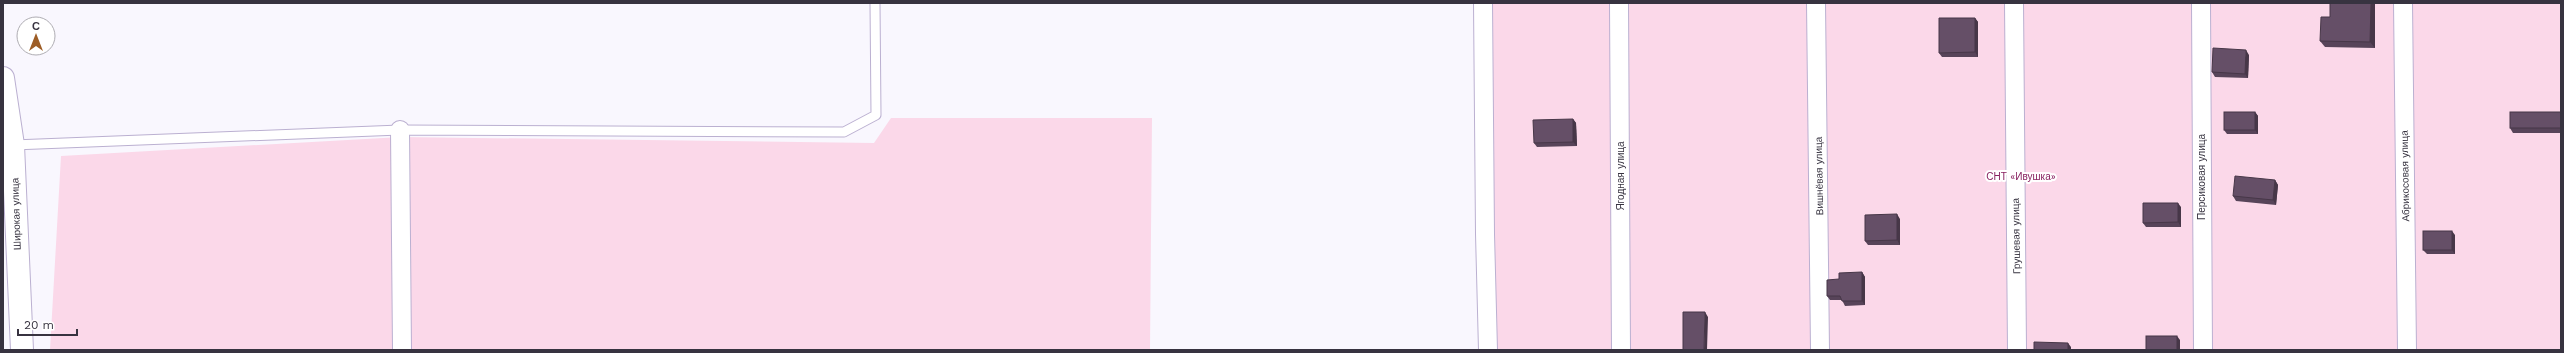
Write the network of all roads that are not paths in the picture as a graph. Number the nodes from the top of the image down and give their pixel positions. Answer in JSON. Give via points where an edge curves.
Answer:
{"nodes":[{"id":1,"x":875,"y":3,"type":"edge"},
{"id":2,"x":1483,"y":3,"type":"edge"},
{"id":3,"x":1619,"y":3,"type":"edge"},
{"id":4,"x":1816,"y":3,"type":"edge"},
{"id":5,"x":2014,"y":3,"type":"edge"},
{"id":6,"x":2201,"y":3,"type":"edge"},
{"id":7,"x":2403,"y":3,"type":"edge"},
{"id":8,"x":3,"y":78,"type":"edge"},
{"id":9,"x":400,"y":130,"type":"junction"},
{"id":10,"x":13,"y":145,"type":"junction"},
{"id":11,"x":22,"y":350,"type":"edge"},
{"id":12,"x":402,"y":350,"type":"edge"},
{"id":13,"x":1488,"y":350,"type":"edge"},
{"id":14,"x":1621,"y":350,"type":"edge"},
{"id":15,"x":1820,"y":350,"type":"edge"},
{"id":16,"x":2017,"y":350,"type":"edge"},
{"id":17,"x":2203,"y":350,"type":"edge"},
{"id":18,"x":2407,"y":350,"type":"edge"}],
"edges":[{"from":1,"to":9,"type":"lane","via":[[876,115],[844,132]]},
{"from":2,"to":13,"type":"street"},
{"from":3,"to":14,"type":"street","name":"Ягодная улица"},
{"from":4,"to":15,"type":"street","name":"Вишнёвая улица"},
{"from":5,"to":16,"type":"street","name":"Грушевая улица"},
{"from":6,"to":17,"type":"street","name":"Персиковая улица"},
{"from":7,"to":18,"type":"street","name":"Абрикосовая улица"},
{"from":8,"to":10,"type":"street","name":"Широкая улица"},
{"from":9,"to":10,"type":"lane"},
{"from":9,"to":12,"type":"street"},
{"from":10,"to":11,"type":"street","name":"Широкая улица"}]}
